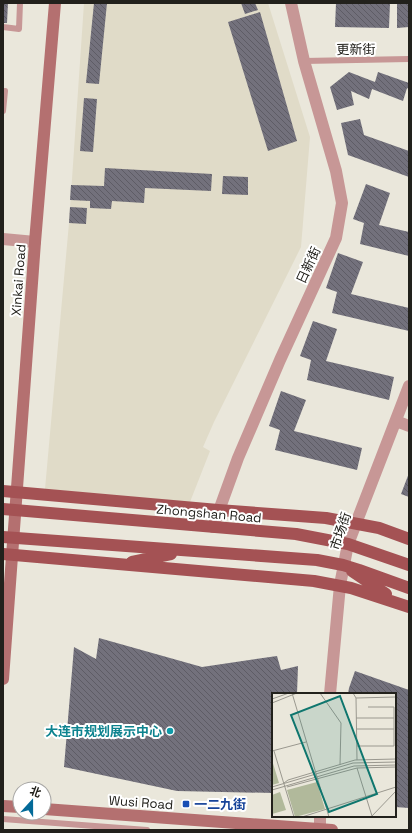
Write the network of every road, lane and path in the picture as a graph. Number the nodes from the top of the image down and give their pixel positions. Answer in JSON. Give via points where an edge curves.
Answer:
{"nodes":[{"id":1,"x":20,"y":3,"type":"edge"},
{"id":2,"x":55,"y":3,"type":"edge"},
{"id":3,"x":291,"y":3,"type":"edge"},
{"id":4,"x":3,"y":27,"type":"edge"},
{"id":5,"x":409,"y":59,"type":"edge"},
{"id":6,"x":304,"y":61,"type":"junction"},
{"id":7,"x":5,"y":91,"type":"dead end"},
{"id":8,"x":3,"y":111,"type":"edge"},
{"id":9,"x":3,"y":239,"type":"edge"},
{"id":10,"x":35,"y":242,"type":"junction"},
{"id":11,"x":409,"y":386,"type":"edge"},
{"id":12,"x":396,"y":421,"type":"junction"},
{"id":13,"x":409,"y":426,"type":"edge"},
{"id":14,"x":3,"y":491,"type":"edge"},
{"id":15,"x":16,"y":492,"type":"junction"},
{"id":16,"x":9,"y":510,"type":"edge"},
{"id":17,"x":218,"y":510,"type":"junction"},
{"id":18,"x":357,"y":523,"type":"junction"},
{"id":19,"x":213,"y":527,"type":"junction"},
{"id":20,"x":8,"y":538,"type":"edge"},
{"id":21,"x":409,"y":539,"type":"edge"},
{"id":22,"x":348,"y":544,"type":"junction"},
{"id":23,"x":185,"y":551,"type":"junction"},
{"id":24,"x":8,"y":555,"type":"edge"},
{"id":25,"x":119,"y":564,"type":"junction"},
{"id":26,"x":343,"y":565,"type":"junction"},
{"id":27,"x":409,"y":565,"type":"edge"},
{"id":28,"x":340,"y":586,"type":"junction"},
{"id":29,"x":409,"y":588,"type":"edge"},
{"id":30,"x":406,"y":606,"type":"edge"},
{"id":31,"x":3,"y":679,"type":"edge"},
{"id":32,"x":330,"y":693,"type":"edge"},
{"id":33,"x":52,"y":810,"type":"edge"},
{"id":34,"x":320,"y":817,"type":"edge"},
{"id":35,"x":3,"y":820,"type":"edge"},
{"id":36,"x":320,"y":829,"type":"edge"},
{"id":37,"x":147,"y":830,"type":"edge"},
{"id":38,"x":332,"y":830,"type":"edge"}],
"edges":[{"from":1,"to":4,"type":"lane","via":[[19,29]]},
{"from":2,"to":10,"type":"main road","name":"Xinkai Road"},
{"from":3,"to":6,"type":"street","name":"日新街"},
{"from":5,"to":6,"type":"lane","name":"更新街"},
{"from":6,"to":17,"type":"street","name":"日新街","via":[[336,171],[342,203],[336,238],[280,360]]},
{"from":7,"to":8,"type":"lane"},
{"from":9,"to":10,"type":"street"},
{"from":10,"to":15,"type":"main road","name":"Xinkai Road"},
{"from":11,"to":12,"type":"street","name":"市场街"},
{"from":12,"to":13,"type":"street"},
{"from":12,"to":18,"type":"street","name":"市场街"},
{"from":14,"to":15,"type":"main road"},
{"from":15,"to":16,"type":"main road","name":"Xinkai Road"},
{"from":15,"to":17,"type":"main road"},
{"from":16,"to":19,"type":"main road","name":"Zhongshan Road"},
{"from":16,"to":20,"type":"main road","name":"Xinkai Road"},
{"from":17,"to":18,"type":"main road","via":[[326,518]]},
{"from":17,"to":19,"type":"street","name":"日新街"},
{"from":18,"to":21,"type":"main road"},
{"from":18,"to":22,"type":"street","name":"市场街"},
{"from":19,"to":22,"type":"main road","name":"Zhongshan Road","via":[[296,534]]},
{"from":20,"to":23,"type":"main road"},
{"from":20,"to":24,"type":"main road","name":"Xinkai Road"},
{"from":22,"to":26,"type":"street","name":"市场街"},
{"from":22,"to":27,"type":"main road","name":"Zhongshan Road"},
{"from":23,"to":25,"type":"main road"},
{"from":23,"to":26,"type":"main road","via":[[317,560]]},
{"from":24,"to":25,"type":"main road"},
{"from":24,"to":31,"type":"main road","name":"Xinkai Road"},
{"from":25,"to":28,"type":"main road","via":[[314,581]]},
{"from":26,"to":28,"type":"street","name":"市场街"},
{"from":26,"to":29,"type":"main road"},
{"from":26,"to":30,"type":"main road"},
{"from":28,"to":30,"type":"main road"},
{"from":28,"to":32,"type":"street","name":"市场街"},
{"from":33,"to":36,"type":"main road","name":"Wusi Road"},
{"from":34,"to":36,"type":"street"},
{"from":35,"to":37,"type":"lane"},
{"from":36,"to":38,"type":"main road","name":"Wusi Road"}]}
